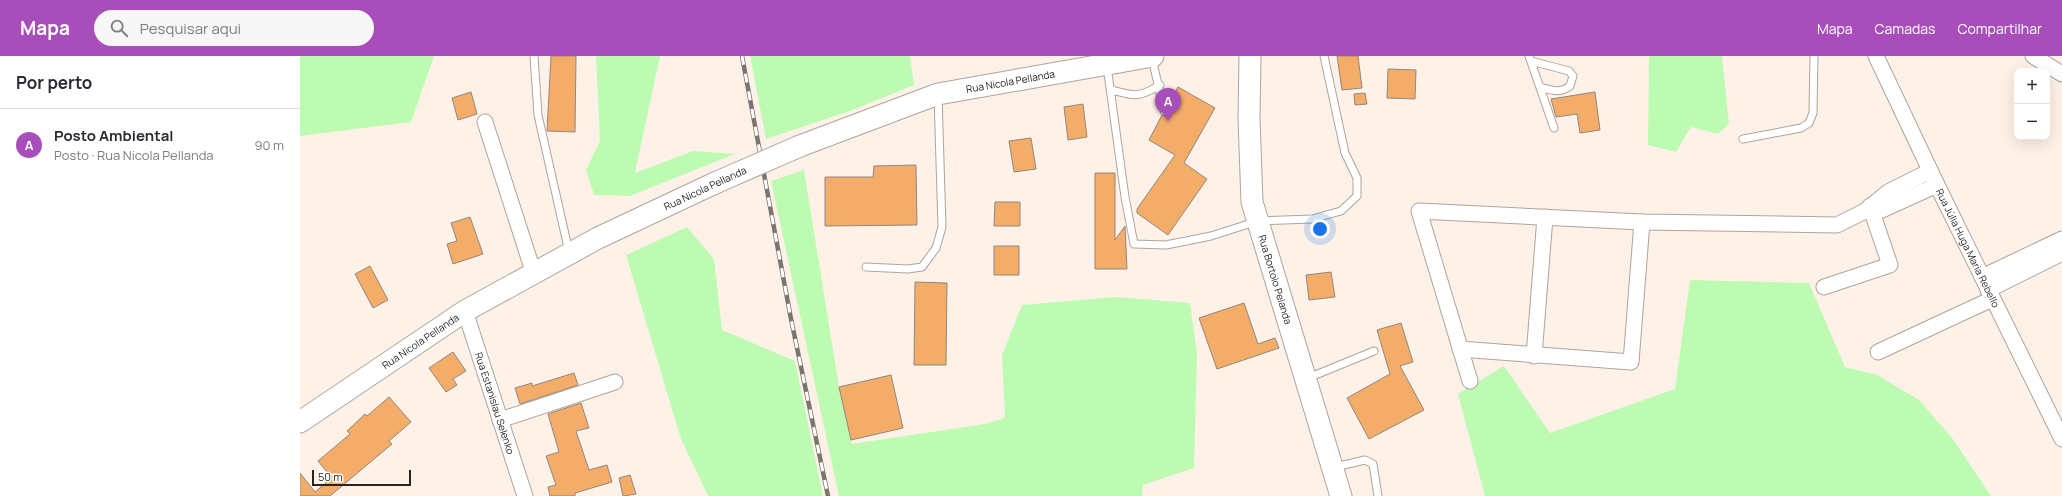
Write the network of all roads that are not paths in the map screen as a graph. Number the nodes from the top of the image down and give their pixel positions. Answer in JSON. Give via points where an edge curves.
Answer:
{"nodes":[{"id":1,"x":534,"y":56,"type":"edge"},
{"id":2,"x":1152,"y":56,"type":"edge"},
{"id":3,"x":1250,"y":56,"type":"edge"},
{"id":4,"x":1324,"y":56,"type":"edge"},
{"id":5,"x":1814,"y":56,"type":"edge"},
{"id":6,"x":1876,"y":56,"type":"edge"},
{"id":7,"x":2033,"y":56,"type":"edge"},
{"id":8,"x":2046,"y":56,"type":"edge"},
{"id":9,"x":1530,"y":58,"type":"edge"},
{"id":10,"x":1107,"y":64,"type":"junction"},
{"id":11,"x":2060,"y":70,"type":"edge"},
{"id":12,"x":1160,"y":86,"type":"junction"},
{"id":13,"x":1540,"y":87,"type":"junction"},
{"id":14,"x":1112,"y":90,"type":"junction"},
{"id":15,"x":938,"y":94,"type":"junction"},
{"id":16,"x":1164,"y":111,"type":"dead end"},
{"id":17,"x":485,"y":122,"type":"dead end"},
{"id":18,"x":1554,"y":128,"type":"dead end"},
{"id":19,"x":1743,"y":138,"type":"dead end"},
{"id":20,"x":1930,"y":171,"type":"junction"},
{"id":21,"x":1937,"y":185,"type":"junction"},
{"id":22,"x":1869,"y":209,"type":"junction"},
{"id":23,"x":1544,"y":217,"type":"junction"},
{"id":24,"x":1258,"y":221,"type":"junction"},
{"id":25,"x":1642,"y":222,"type":"junction"},
{"id":26,"x":2062,"y":239,"type":"edge"},
{"id":27,"x":2062,"y":253,"type":"edge"},
{"id":28,"x":569,"y":254,"type":"junction"},
{"id":29,"x":866,"y":267,"type":"dead end"},
{"id":30,"x":534,"y":274,"type":"junction"},
{"id":31,"x":1824,"y":287,"type":"dead end"},
{"id":32,"x":1988,"y":289,"type":"junction"},
{"id":33,"x":465,"y":312,"type":"junction"},
{"id":34,"x":1460,"y":349,"type":"junction"},
{"id":35,"x":1374,"y":352,"type":"dead end"},
{"id":36,"x":1878,"y":352,"type":"dead end"},
{"id":37,"x":1534,"y":356,"type":"junction"},
{"id":38,"x":1306,"y":379,"type":"junction"},
{"id":39,"x":1470,"y":381,"type":"dead end"},
{"id":40,"x":615,"y":382,"type":"dead end"},
{"id":41,"x":500,"y":420,"type":"junction"},
{"id":42,"x":300,"y":422,"type":"edge"},
{"id":43,"x":2062,"y":439,"type":"edge"},
{"id":44,"x":1333,"y":467,"type":"junction"},
{"id":45,"x":523,"y":495,"type":"edge"},
{"id":46,"x":1341,"y":496,"type":"edge"},
{"id":47,"x":1378,"y":496,"type":"edge"}],
"edges":[{"from":1,"to":28,"type":"lane","via":[[538,115]]},
{"from":2,"to":10,"type":"main road","name":"Rua Nicola Pellanda"},
{"from":2,"to":12,"type":"lane"},
{"from":3,"to":24,"type":"main road","name":"Rua Bortolo Pelanda","via":[[1252,202]]},
{"from":4,"to":24,"type":"lane","via":[[1345,153],[1357,178],[1357,196],[1341,211],[1312,219]]},
{"from":5,"to":19,"type":"lane","via":[[1813,114],[1809,123],[1801,128]]},
{"from":6,"to":20,"type":"street","name":"Rua Júlia Huga Maria Rebello"},
{"from":7,"to":11,"type":"street"},
{"from":8,"to":11,"type":"street"},
{"from":9,"to":13,"type":"lane"},
{"from":9,"to":13,"type":"lane","via":[[1568,71],[1573,76],[1570,86],[1564,90]]},
{"from":10,"to":14,"type":"lane"},
{"from":10,"to":15,"type":"main road","name":"Rua Nicola Pellanda"},
{"from":12,"to":14,"type":"lane","via":[[1145,94],[1134,96]]},
{"from":12,"to":16,"type":"lane"},
{"from":13,"to":18,"type":"lane"},
{"from":14,"to":24,"type":"lane","via":[[1125,196],[1134,244],[1166,245],[1211,236]]},
{"from":15,"to":28,"type":"main road","name":"Rua Nicola Pellanda","bridge":true,"via":[[800,146],[715,183]]},
{"from":15,"to":29,"type":"lane","via":[[942,227],[936,248],[922,267]]},
{"from":17,"to":30,"type":"street"},
{"from":20,"to":21,"type":"street","name":"Rua Júlia Huga Maria Rebello"},
{"from":20,"to":22,"type":"street","via":[[1888,192]]},
{"from":21,"to":22,"type":"street","via":[[1889,208]]},
{"from":21,"to":32,"type":"street","name":"Rua Júlia Huga Maria Rebello"},
{"from":22,"to":25,"type":"street","via":[[1837,225]]},
{"from":22,"to":31,"type":"street","via":[[1890,265]]},
{"from":23,"to":25,"type":"street"},
{"from":23,"to":34,"type":"street","via":[[1419,211]]},
{"from":23,"to":37,"type":"street"},
{"from":24,"to":38,"type":"main road","name":"Rua Bortolo Pelanda"},
{"from":25,"to":37,"type":"street","via":[[1631,362]]},
{"from":26,"to":32,"type":"street"},
{"from":27,"to":32,"type":"street"},
{"from":28,"to":30,"type":"main road","name":"Rua Nicola Pellanda"},
{"from":30,"to":33,"type":"main road","name":"Rua Nicola Pellanda"},
{"from":32,"to":36,"type":"street"},
{"from":32,"to":43,"type":"street","name":"Rua Júlia Huga Maria Rebello"},
{"from":33,"to":41,"type":"street","name":"Rua Estanislau Selenko"},
{"from":33,"to":42,"type":"main road","name":"Rua Nicola Pellanda"},
{"from":34,"to":37,"type":"street"},
{"from":34,"to":39,"type":"street"},
{"from":35,"to":38,"type":"lane"},
{"from":38,"to":44,"type":"main road","name":"Rua Bortolo Pelanda"},
{"from":40,"to":41,"type":"street"},
{"from":41,"to":45,"type":"street","name":"Rua Estanislau Selenko"},
{"from":44,"to":46,"type":"main road","name":"Rua Bortolo Pelanda"},
{"from":44,"to":47,"type":"lane","via":[[1365,460],[1373,464]]}]}
